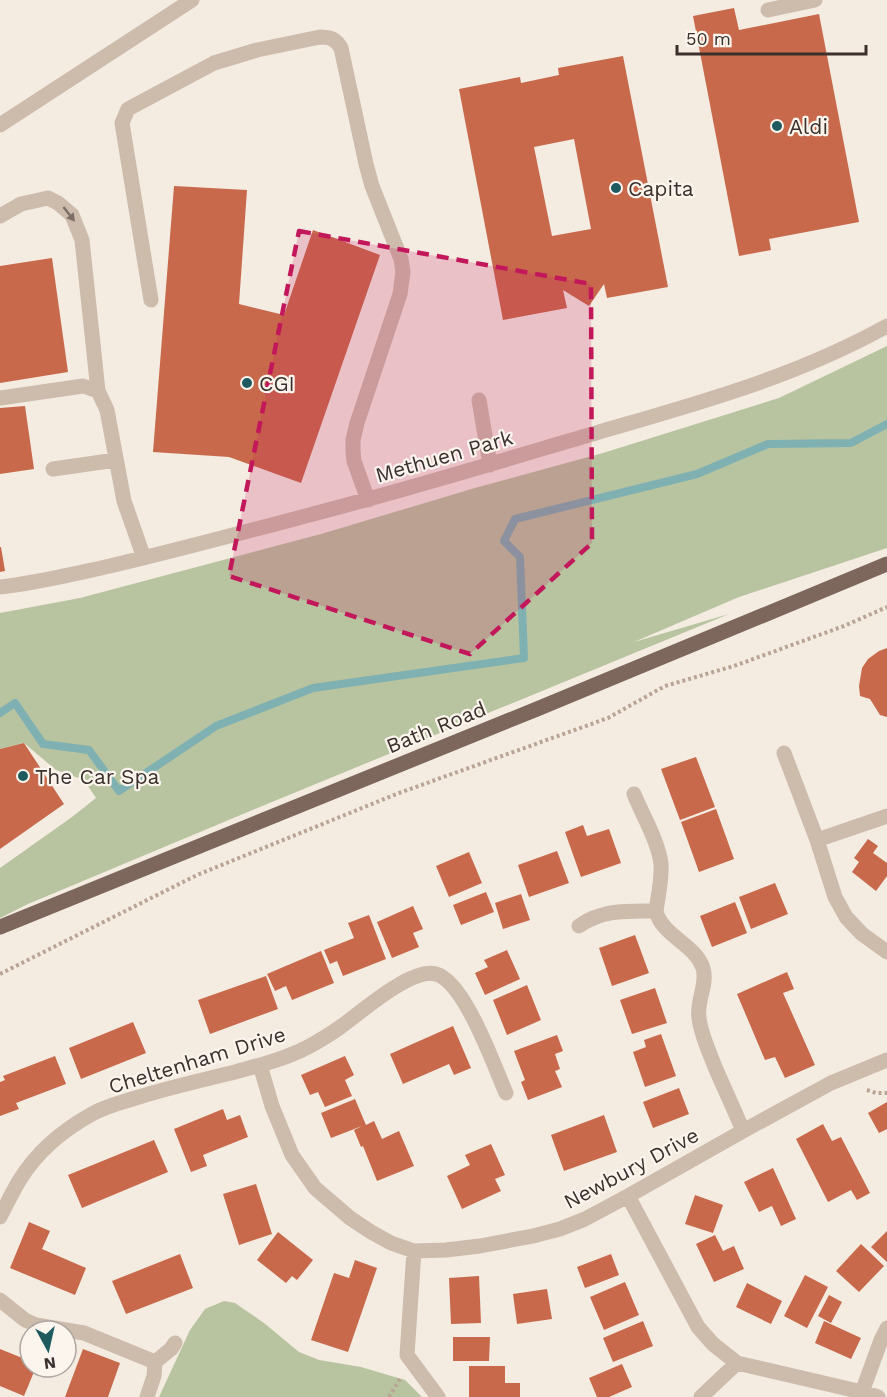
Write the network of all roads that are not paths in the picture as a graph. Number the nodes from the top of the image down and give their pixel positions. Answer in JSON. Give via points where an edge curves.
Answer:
{"nodes":[{"id":1,"x":192,"y":0,"type":"edge"},
{"id":2,"x":815,"y":0,"type":"edge"},
{"id":3,"x":768,"y":10,"type":"dead end"},
{"id":4,"x":0,"y":125,"type":"edge"},
{"id":5,"x":0,"y":216,"type":"edge"},
{"id":6,"x":151,"y":300,"type":"dead end"},
{"id":7,"x":887,"y":326,"type":"edge"},
{"id":8,"x":98,"y":391,"type":"junction"},
{"id":9,"x":0,"y":398,"type":"edge"},
{"id":10,"x":479,"y":400,"type":"dead end"},
{"id":11,"x":116,"y":460,"type":"junction"},
{"id":12,"x":490,"y":465,"type":"junction"},
{"id":13,"x":53,"y":469,"type":"dead end"},
{"id":14,"x":368,"y":500,"type":"junction"},
{"id":15,"x":144,"y":558,"type":"junction"},
{"id":16,"x":887,"y":564,"type":"edge"},
{"id":17,"x":0,"y":587,"type":"edge"},
{"id":18,"x":784,"y":753,"type":"dead end"},
{"id":19,"x":634,"y":794,"type":"dead end"},
{"id":20,"x":887,"y":816,"type":"edge"},
{"id":21,"x":817,"y":840,"type":"junction"},
{"id":22,"x":656,"y":911,"type":"junction"},
{"id":23,"x":579,"y":926,"type":"dead end"},
{"id":24,"x":0,"y":927,"type":"edge"},
{"id":25,"x":887,"y":952,"type":"edge"},
{"id":26,"x":887,"y":1060,"type":"edge"},
{"id":27,"x":260,"y":1065,"type":"junction"},
{"id":28,"x":506,"y":1093,"type":"dead end"},
{"id":29,"x":743,"y":1131,"type":"junction"},
{"id":30,"x":628,"y":1196,"type":"junction"},
{"id":31,"x":0,"y":1217,"type":"edge"},
{"id":32,"x":414,"y":1251,"type":"junction"},
{"id":33,"x":0,"y":1300,"type":"edge"},
{"id":34,"x":887,"y":1328,"type":"edge"},
{"id":35,"x":175,"y":1343,"type":"dead end"},
{"id":36,"x":155,"y":1362,"type":"junction"},
{"id":37,"x":737,"y":1363,"type":"junction"},
{"id":38,"x":862,"y":1392,"type":"junction"},
{"id":39,"x":147,"y":1397,"type":"edge"},
{"id":40,"x":438,"y":1397,"type":"edge"},
{"id":41,"x":701,"y":1397,"type":"edge"},
{"id":42,"x":878,"y":1397,"type":"edge"}],
"edges":[{"from":1,"to":4,"type":"street"},
{"from":2,"to":3,"type":"street"},
{"from":5,"to":8,"type":"street","one_way":true,"via":[[21,204],[48,198],[72,215],[82,240]]},
{"from":6,"to":14,"type":"street","via":[[122,123],[128,109],[214,63],[320,37],[334,39],[341,48],[372,186],[403,272],[400,294],[353,440],[354,461]]},
{"from":7,"to":12,"type":"street","name":"Methuen Park","via":[[778,377]]},
{"from":8,"to":9,"type":"street","via":[[83,386]]},
{"from":8,"to":11,"type":"street"},
{"from":10,"to":12,"type":"street"},
{"from":11,"to":13,"type":"street"},
{"from":11,"to":15,"type":"street","via":[[124,501]]},
{"from":12,"to":14,"type":"street","name":"Methuen Park"},
{"from":14,"to":15,"type":"street","name":"Methuen Park"},
{"from":15,"to":17,"type":"street","name":"Methuen Park","via":[[31,584]]},
{"from":16,"to":24,"type":"main road","name":"Bath Road"},
{"from":18,"to":21,"type":"street"},
{"from":19,"to":22,"type":"street","via":[[661,862]]},
{"from":20,"to":21,"type":"street"},
{"from":21,"to":25,"type":"street","via":[[835,897],[846,917]]},
{"from":22,"to":23,"type":"street","via":[[614,911]]},
{"from":22,"to":29,"type":"street","via":[[660,921],[696,955],[702,966],[700,1027]]},
{"from":26,"to":29,"type":"street","name":"Newbury Drive","via":[[831,1083]]},
{"from":27,"to":28,"type":"street","name":"Cheltenham Drive","via":[[325,1038],[380,996],[410,979],[435,973],[460,996]]},
{"from":27,"to":31,"type":"street","name":"Cheltenham Drive","via":[[148,1094],[93,1113],[46,1148],[20,1180]]},
{"from":27,"to":32,"type":"street","name":"Newbury Drive","via":[[292,1155],[315,1188],[371,1232]]},
{"from":29,"to":30,"type":"street","name":"Newbury Drive"},
{"from":30,"to":32,"type":"street","name":"Newbury Drive","via":[[585,1219],[533,1236],[480,1246]]},
{"from":30,"to":37,"type":"street","via":[[698,1327]]},
{"from":32,"to":40,"type":"street","via":[[407,1355]]},
{"from":33,"to":36,"type":"street","via":[[36,1325],[84,1333]]},
{"from":34,"to":38,"type":"street"},
{"from":35,"to":36,"type":"street"},
{"from":36,"to":39,"type":"street"},
{"from":37,"to":38,"type":"street"},
{"from":37,"to":41,"type":"street"},
{"from":38,"to":42,"type":"street"}]}
